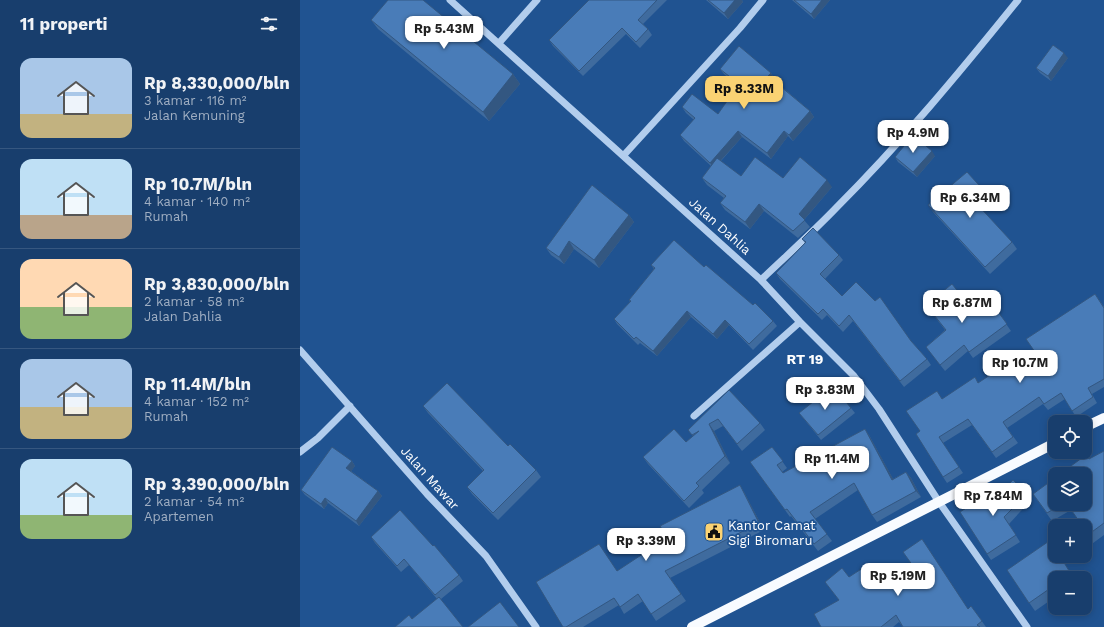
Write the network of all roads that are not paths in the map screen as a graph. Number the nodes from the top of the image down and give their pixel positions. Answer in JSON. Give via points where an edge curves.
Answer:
{"nodes":[{"id":1,"x":450,"y":0,"type":"edge"},
{"id":2,"x":537,"y":0,"type":"edge"},
{"id":3,"x":763,"y":0,"type":"edge"},
{"id":4,"x":1018,"y":0,"type":"edge"},
{"id":5,"x":499,"y":43,"type":"junction"},
{"id":6,"x":624,"y":155,"type":"junction"},
{"id":7,"x":761,"y":280,"type":"junction"},
{"id":8,"x":800,"y":322,"type":"junction"},
{"id":9,"x":300,"y":350,"type":"edge"},
{"id":10,"x":350,"y":406,"type":"junction"},
{"id":11,"x":694,"y":416,"type":"dead end"},
{"id":12,"x":1104,"y":418,"type":"edge"},
{"id":13,"x":1092,"y":424,"type":"edge"},
{"id":14,"x":1048,"y":447,"type":"edge"},
{"id":15,"x":300,"y":452,"type":"edge"},
{"id":16,"x":939,"y":502,"type":"junction"},
{"id":17,"x":536,"y":627,"type":"edge"},
{"id":18,"x":692,"y":627,"type":"edge"},
{"id":19,"x":1027,"y":627,"type":"edge"}],
"edges":[{"from":1,"to":5,"type":"street","name":"Jalan Dahlia"},
{"from":2,"to":5,"type":"street"},
{"from":3,"to":6,"type":"street"},
{"from":4,"to":7,"type":"street","via":[[921,117],[867,176]]},
{"from":5,"to":6,"type":"street","name":"Jalan Dahlia"},
{"from":6,"to":7,"type":"street","name":"Jalan Dahlia"},
{"from":7,"to":8,"type":"street","name":"Jalan Dahlia"},
{"from":8,"to":11,"type":"street"},
{"from":8,"to":16,"type":"street","name":"Jalan Dahlia","via":[[854,376],[879,409]]},
{"from":9,"to":10,"type":"street","name":"Jalan Mawar"},
{"from":10,"to":15,"type":"street"},
{"from":10,"to":17,"type":"street","name":"Jalan Mawar","via":[[486,556]]},
{"from":12,"to":13,"type":"main road"},
{"from":14,"to":16,"type":"main road"},
{"from":16,"to":18,"type":"main road"},
{"from":16,"to":19,"type":"street","name":"Jalan Dahlia"}]}
